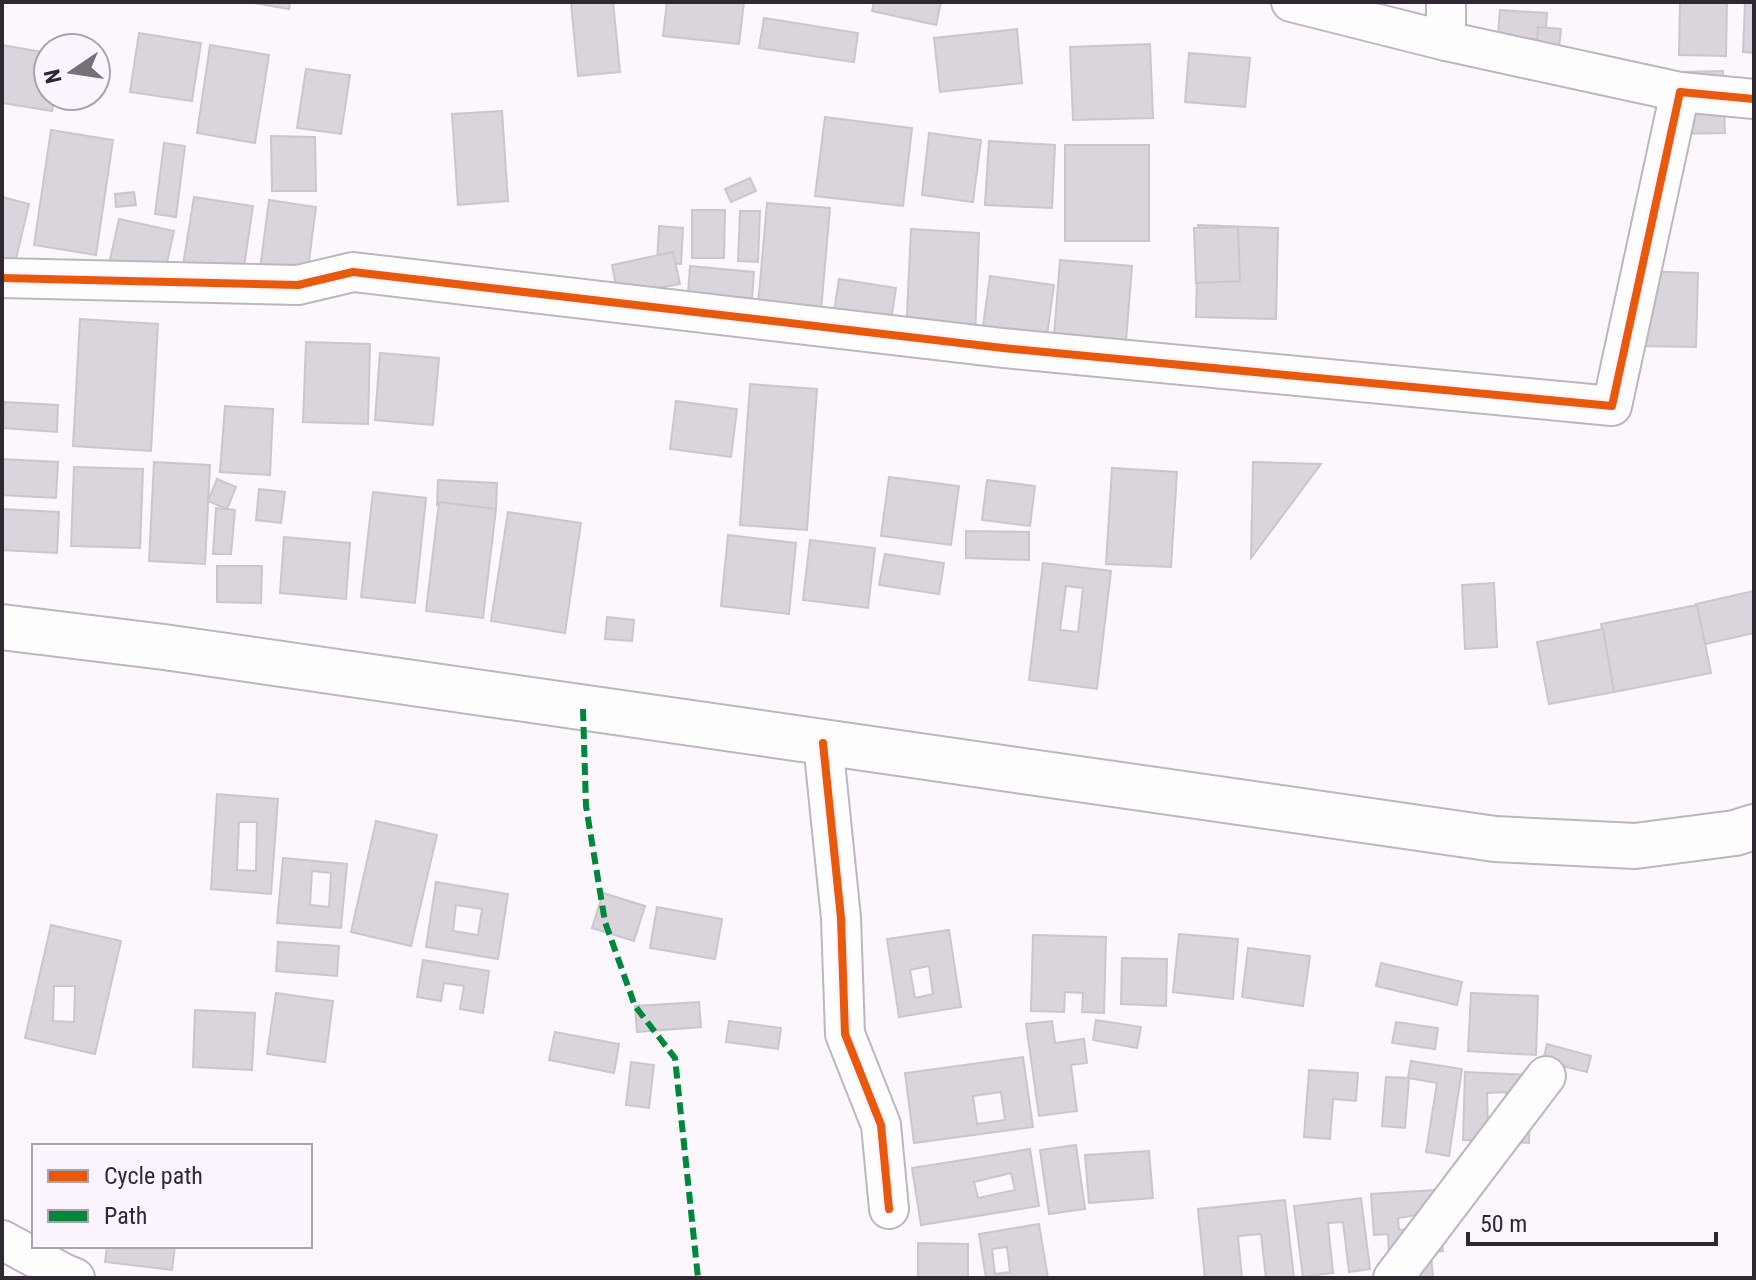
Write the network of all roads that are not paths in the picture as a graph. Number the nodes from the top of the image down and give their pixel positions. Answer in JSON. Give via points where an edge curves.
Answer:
{"nodes":[{"id":1,"x":1291,"y":2,"type":"edge"},
{"id":2,"x":1446,"y":2,"type":"edge"},
{"id":3,"x":1446,"y":41,"type":"junction"},
{"id":4,"x":1680,"y":92,"type":"junction"},
{"id":5,"x":1754,"y":99,"type":"edge"},
{"id":6,"x":2,"y":278,"type":"edge"},
{"id":7,"x":2,"y":627,"type":"edge"},
{"id":8,"x":823,"y":743,"type":"junction"},
{"id":9,"x":1754,"y":827,"type":"edge"},
{"id":10,"x":1546,"y":1076,"type":"dead end"},
{"id":11,"x":889,"y":1209,"type":"dead end"},
{"id":12,"x":2,"y":1240,"type":"edge"},
{"id":13,"x":75,"y":1278,"type":"edge"},
{"id":14,"x":1393,"y":1278,"type":"edge"}],
"edges":[{"from":1,"to":3,"type":"street"},
{"from":2,"to":3,"type":"street"},
{"from":3,"to":4,"type":"street"},
{"from":4,"to":5,"type":"street"},
{"from":4,"to":6,"type":"street","via":[[1612,406],[1003,348],[353,272],[298,285]]},
{"from":7,"to":8,"type":"main road"},
{"from":8,"to":9,"type":"main road","via":[[1495,839],[1635,846]]},
{"from":8,"to":11,"type":"street","via":[[841,918],[845,1034],[881,1125]]},
{"from":10,"to":14,"type":"street"},
{"from":12,"to":13,"type":"street"}]}
